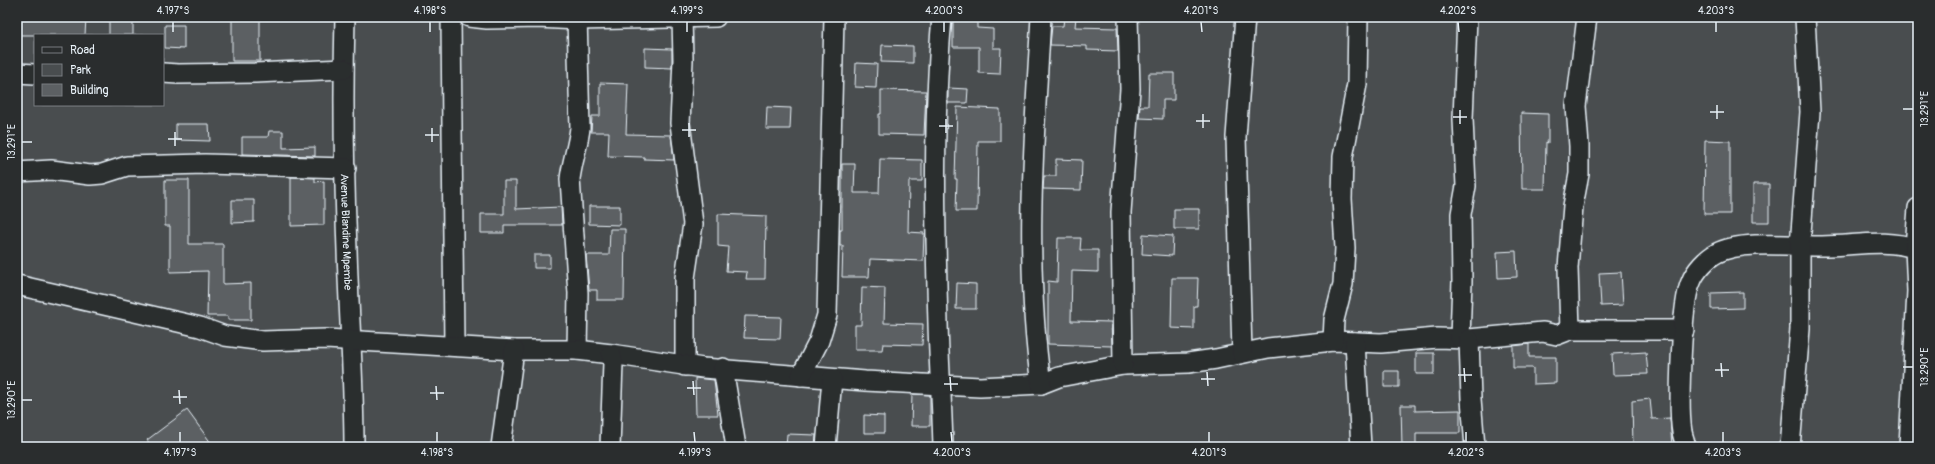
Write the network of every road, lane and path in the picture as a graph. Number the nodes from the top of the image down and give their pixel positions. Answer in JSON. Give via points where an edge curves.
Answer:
{"nodes":[{"id":1,"x":345,"y":17,"type":"edge"},
{"id":2,"x":357,"y":17,"type":"edge"},
{"id":3,"x":451,"y":17,"type":"edge"},
{"id":4,"x":469,"y":17,"type":"edge"},
{"id":5,"x":716,"y":17,"type":"edge"},
{"id":6,"x":834,"y":17,"type":"edge"},
{"id":7,"x":942,"y":17,"type":"edge"},
{"id":8,"x":1041,"y":17,"type":"edge"},
{"id":9,"x":1128,"y":17,"type":"edge"},
{"id":10,"x":1245,"y":17,"type":"edge"},
{"id":11,"x":1358,"y":17,"type":"edge"},
{"id":12,"x":1466,"y":17,"type":"edge"},
{"id":13,"x":1587,"y":17,"type":"edge"},
{"id":14,"x":1805,"y":17,"type":"edge"},
{"id":15,"x":577,"y":18,"type":"edge"},
{"id":16,"x":682,"y":18,"type":"edge"},
{"id":17,"x":344,"y":69,"type":"junction"},
{"id":18,"x":17,"y":72,"type":"edge"},
{"id":19,"x":164,"y":72,"type":"edge"},
{"id":20,"x":34,"y":74,"type":"edge"},
{"id":21,"x":346,"y":168,"type":"junction"},
{"id":22,"x":17,"y":172,"type":"edge"},
{"id":23,"x":1918,"y":208,"type":"edge"},
{"id":24,"x":1800,"y":246,"type":"junction"},
{"id":25,"x":1916,"y":249,"type":"edge"},
{"id":26,"x":17,"y":285,"type":"edge"},
{"id":27,"x":1570,"y":330,"type":"junction"},
{"id":28,"x":1684,"y":330,"type":"junction"},
{"id":29,"x":1464,"y":338,"type":"junction"},
{"id":30,"x":351,"y":340,"type":"junction"},
{"id":31,"x":1333,"y":341,"type":"junction"},
{"id":32,"x":1355,"y":342,"type":"junction"},
{"id":33,"x":454,"y":346,"type":"junction"},
{"id":34,"x":514,"y":350,"type":"junction"},
{"id":35,"x":577,"y":350,"type":"junction"},
{"id":36,"x":1242,"y":353,"type":"junction"},
{"id":37,"x":612,"y":354,"type":"junction"},
{"id":38,"x":685,"y":366,"type":"junction"},
{"id":39,"x":1123,"y":366,"type":"junction"},
{"id":40,"x":723,"y":368,"type":"junction"},
{"id":41,"x":801,"y":376,"type":"junction"},
{"id":42,"x":832,"y":379,"type":"junction"},
{"id":43,"x":1041,"y":384,"type":"junction"},
{"id":44,"x":942,"y":385,"type":"junction"},
{"id":45,"x":354,"y":447,"type":"edge"},
{"id":46,"x":501,"y":447,"type":"edge"},
{"id":47,"x":610,"y":447,"type":"edge"},
{"id":48,"x":736,"y":447,"type":"edge"},
{"id":49,"x":826,"y":447,"type":"edge"},
{"id":50,"x":943,"y":447,"type":"edge"},
{"id":51,"x":1361,"y":447,"type":"edge"},
{"id":52,"x":1475,"y":447,"type":"edge"},
{"id":53,"x":1686,"y":447,"type":"edge"},
{"id":54,"x":1790,"y":447,"type":"edge"},
{"id":55,"x":1909,"y":447,"type":"edge"}],
"edges":[{"from":1,"to":2,"type":"street"},
{"from":1,"to":17,"type":"street","name":"Avenue Blandine Mpembe"},
{"from":3,"to":33,"type":"street"},
{"from":4,"to":15,"type":"street"},
{"from":5,"to":16,"type":"street"},
{"from":6,"to":41,"type":"street","via":[[827,315],[819,341]]},
{"from":7,"to":44,"type":"street","via":[[936,127],[938,324]]},
{"from":8,"to":43,"type":"street","via":[[1032,215],[1035,343]]},
{"from":9,"to":39,"type":"street","via":[[1130,89],[1121,212]]},
{"from":10,"to":36,"type":"street","via":[[1236,137]]},
{"from":11,"to":31,"type":"street","via":[[1357,84],[1343,157],[1343,284],[1334,320]]},
{"from":12,"to":29,"type":"street","via":[[1463,119],[1466,186],[1460,214]]},
{"from":13,"to":27,"type":"street","via":[[1576,106],[1579,174],[1568,268]]},
{"from":14,"to":24,"type":"street","via":[[1810,112]]},
{"from":15,"to":16,"type":"street"},
{"from":15,"to":35,"type":"street","via":[[580,128],[570,179],[578,293]]},
{"from":16,"to":38,"type":"street","via":[[680,123],[693,224],[685,278]]},
{"from":17,"to":19,"type":"street","via":[[178,74]]},
{"from":17,"to":21,"type":"street","name":"Avenue Blandine Mpembe"},
{"from":18,"to":20,"type":"street"},
{"from":21,"to":22,"type":"street","via":[[205,164],[128,166],[90,175],[51,170]]},
{"from":21,"to":30,"type":"street","name":"Avenue Blandine Mpembe"},
{"from":23,"to":25,"type":"street"},
{"from":24,"to":25,"type":"street","via":[[1882,242]]},
{"from":24,"to":28,"type":"street","via":[[1735,247],[1716,253],[1699,268],[1690,282]]},
{"from":24,"to":54,"type":"street","via":[[1800,329]]},
{"from":25,"to":55,"type":"street","via":[[1917,291]]},
{"from":26,"to":30,"type":"street","via":[[200,327],[232,337],[263,341]]},
{"from":27,"to":28,"type":"street"},
{"from":27,"to":29,"type":"street","via":[[1557,335],[1543,332]]},
{"from":28,"to":53,"type":"street","via":[[1682,432]]},
{"from":29,"to":32,"type":"street"},
{"from":29,"to":52,"type":"street"},
{"from":30,"to":33,"type":"street"},
{"from":30,"to":45,"type":"street","name":"Avenue Blandine Mpembe"},
{"from":31,"to":32,"type":"street"},
{"from":31,"to":36,"type":"street"},
{"from":32,"to":51,"type":"street"},
{"from":33,"to":34,"type":"street"},
{"from":34,"to":35,"type":"street"},
{"from":34,"to":46,"type":"street"},
{"from":35,"to":37,"type":"street"},
{"from":36,"to":39,"type":"street","via":[[1188,363]]},
{"from":37,"to":38,"type":"street"},
{"from":37,"to":47,"type":"street"},
{"from":38,"to":40,"type":"street"},
{"from":39,"to":43,"type":"street","via":[[1060,377]]},
{"from":40,"to":41,"type":"street"},
{"from":40,"to":48,"type":"street"},
{"from":41,"to":42,"type":"street"},
{"from":42,"to":44,"type":"street"},
{"from":42,"to":49,"type":"street"},
{"from":43,"to":44,"type":"street","via":[[980,387]]},
{"from":44,"to":50,"type":"street"}]}
